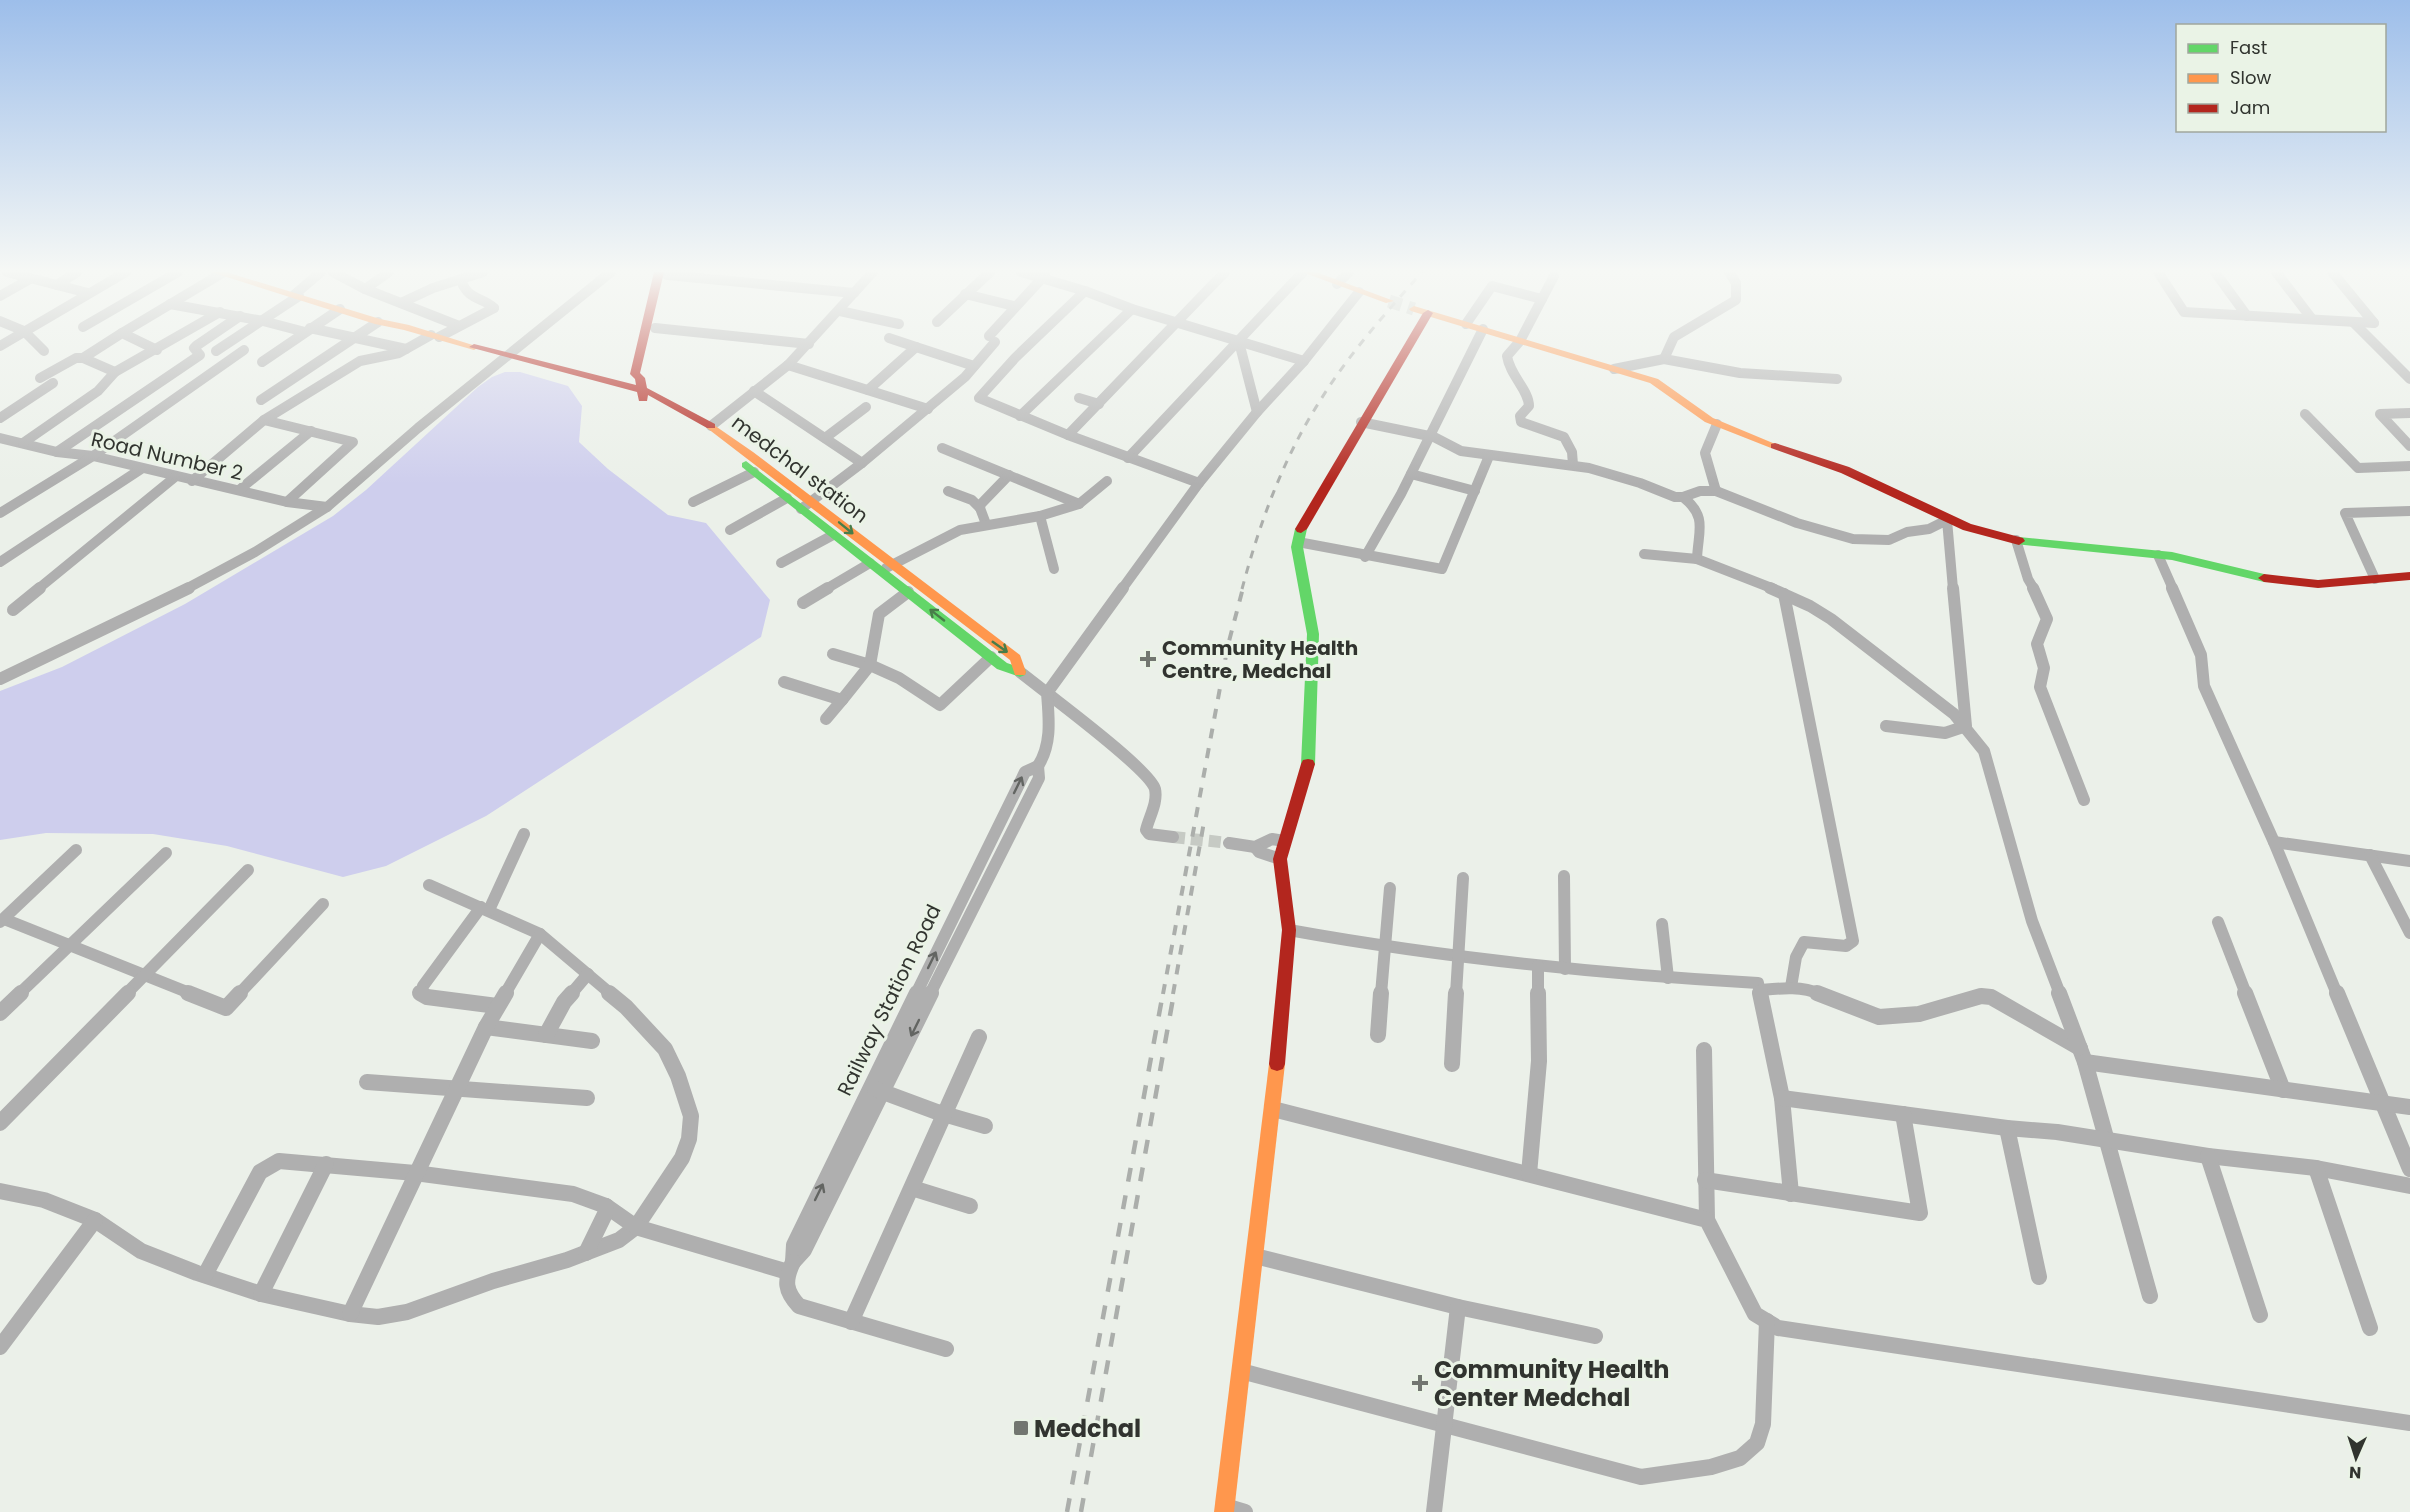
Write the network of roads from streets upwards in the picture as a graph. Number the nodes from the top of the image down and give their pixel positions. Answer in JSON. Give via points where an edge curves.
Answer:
{"nodes":[{"id":1,"x":1239,"y":342,"type":"joint"},
{"id":2,"x":36,"y":343,"type":"edge"},
{"id":3,"x":107,"y":343,"type":"edge"},
{"id":4,"x":142,"y":343,"type":"edge"},
{"id":5,"x":169,"y":343,"type":"edge"},
{"id":6,"x":201,"y":343,"type":"edge"},
{"id":7,"x":229,"y":343,"type":"edge"},
{"id":8,"x":289,"y":343,"type":"edge"},
{"id":9,"x":349,"y":343,"type":"edge"},
{"id":10,"x":377,"y":343,"type":"edge"},
{"id":11,"x":420,"y":343,"type":"edge"},
{"id":12,"x":458,"y":343,"type":"edge"},
{"id":13,"x":522,"y":343,"type":"edge"},
{"id":14,"x":644,"y":343,"type":"edge"},
{"id":15,"x":652,"y":343,"type":"edge"},
{"id":16,"x":795,"y":343,"type":"edge"},
{"id":17,"x":903,"y":343,"type":"edge"},
{"id":18,"x":990,"y":343,"type":"edge"},
{"id":19,"x":1031,"y":343,"type":"edge"},
{"id":20,"x":1097,"y":343,"type":"edge"},
{"id":21,"x":1159,"y":343,"type":"edge"},
{"id":22,"x":1241,"y":343,"type":"edge"},
{"id":23,"x":1319,"y":343,"type":"edge"},
{"id":24,"x":1410,"y":343,"type":"edge"},
{"id":25,"x":1476,"y":343,"type":"edge"},
{"id":26,"x":1518,"y":343,"type":"edge"},
{"id":27,"x":1528,"y":343,"type":"edge"},
{"id":28,"x":1671,"y":343,"type":"edge"},
{"id":29,"x":2374,"y":343,"type":"edge"},
{"id":30,"x":809,"y":344,"type":"joint"},
{"id":31,"x":916,"y":347,"type":"junction"},
{"id":32,"x":406,"y":349,"type":"junction"},
{"id":33,"x":157,"y":350,"type":"junction"},
{"id":34,"x":244,"y":350,"type":"dead end"},
{"id":35,"x":44,"y":351,"type":"dead end"},
{"id":36,"x":216,"y":351,"type":"dead end"},
{"id":37,"x":505,"y":356,"type":"junction"},
{"id":38,"x":83,"y":358,"type":"junction"},
{"id":39,"x":1664,"y":359,"type":"junction"},
{"id":40,"x":1304,"y":361,"type":"junction"},
{"id":41,"x":262,"y":362,"type":"dead end"},
{"id":42,"x":2394,"y":362,"type":"junction"},
{"id":43,"x":788,"y":365,"type":"junction"},
{"id":44,"x":2410,"y":365,"type":"edge"},
{"id":45,"x":974,"y":366,"type":"junction"},
{"id":46,"x":1614,"y":369,"type":"junction"},
{"id":47,"x":115,"y":372,"type":"junction"},
{"id":48,"x":40,"y":378,"type":"dead end"},
{"id":49,"x":1837,"y":379,"type":"dead end"},
{"id":50,"x":2410,"y":379,"type":"edge"},
{"id":51,"x":53,"y":383,"type":"dead end"},
{"id":52,"x":640,"y":385,"type":"junction"},
{"id":53,"x":868,"y":390,"type":"junction"},
{"id":54,"x":754,"y":392,"type":"junction"},
{"id":55,"x":1079,"y":398,"type":"dead end"},
{"id":56,"x":261,"y":400,"type":"dead end"},
{"id":57,"x":1099,"y":404,"type":"junction"},
{"id":58,"x":867,"y":407,"type":"dead end"},
{"id":59,"x":928,"y":409,"type":"junction"},
{"id":60,"x":1257,"y":412,"type":"junction"},
{"id":61,"x":2410,"y":413,"type":"edge"},
{"id":62,"x":2305,"y":414,"type":"dead end"},
{"id":63,"x":1020,"y":416,"type":"junction"},
{"id":64,"x":0,"y":418,"type":"edge"},
{"id":65,"x":264,"y":420,"type":"junction"},
{"id":66,"x":1361,"y":423,"type":"junction"},
{"id":67,"x":1717,"y":424,"type":"junction"},
{"id":68,"x":711,"y":426,"type":"junction"},
{"id":69,"x":311,"y":431,"type":"junction"},
{"id":70,"x":1068,"y":435,"type":"junction"},
{"id":71,"x":1428,"y":436,"type":"junction"},
{"id":72,"x":0,"y":438,"type":"edge"},
{"id":73,"x":825,"y":438,"type":"junction"},
{"id":74,"x":23,"y":443,"type":"junction"},
{"id":75,"x":2410,"y":446,"type":"edge"},
{"id":76,"x":942,"y":448,"type":"dead end"},
{"id":77,"x":57,"y":452,"type":"junction"},
{"id":78,"x":93,"y":456,"type":"junction"},
{"id":79,"x":1489,"y":456,"type":"junction"},
{"id":80,"x":1128,"y":458,"type":"junction"},
{"id":81,"x":862,"y":463,"type":"junction"},
{"id":82,"x":1573,"y":465,"type":"junction"},
{"id":83,"x":2410,"y":466,"type":"edge"},
{"id":84,"x":141,"y":468,"type":"junction"},
{"id":85,"x":754,"y":472,"type":"junction"},
{"id":86,"x":1411,"y":474,"type":"junction"},
{"id":87,"x":1009,"y":476,"type":"junction"},
{"id":88,"x":175,"y":477,"type":"junction"},
{"id":89,"x":192,"y":481,"type":"junction"},
{"id":90,"x":1107,"y":481,"type":"dead end"},
{"id":91,"x":1199,"y":483,"type":"junction"},
{"id":92,"x":239,"y":490,"type":"junction"},
{"id":93,"x":948,"y":491,"type":"dead end"},
{"id":94,"x":1474,"y":491,"type":"junction"},
{"id":95,"x":1716,"y":491,"type":"junction"},
{"id":96,"x":1683,"y":497,"type":"junction"},
{"id":97,"x":787,"y":498,"type":"junction"},
{"id":98,"x":812,"y":500,"type":"junction"},
{"id":99,"x":287,"y":502,"type":"junction"},
{"id":100,"x":693,"y":502,"type":"dead end"},
{"id":101,"x":1079,"y":504,"type":"junction"},
{"id":102,"x":327,"y":507,"type":"junction"},
{"id":103,"x":980,"y":508,"type":"junction"},
{"id":104,"x":801,"y":509,"type":"junction"},
{"id":105,"x":2410,"y":511,"type":"edge"},
{"id":106,"x":0,"y":513,"type":"edge"},
{"id":107,"x":1040,"y":516,"type":"junction"},
{"id":108,"x":1947,"y":520,"type":"junction"},
{"id":109,"x":986,"y":524,"type":"junction"},
{"id":110,"x":730,"y":530,"type":"dead end"},
{"id":111,"x":833,"y":535,"type":"junction"},
{"id":112,"x":2016,"y":540,"type":"junction"},
{"id":113,"x":1298,"y":542,"type":"junction"},
{"id":114,"x":1644,"y":554,"type":"dead end"},
{"id":115,"x":2158,"y":555,"type":"junction"},
{"id":116,"x":1365,"y":556,"type":"junction"},
{"id":117,"x":1697,"y":559,"type":"junction"},
{"id":118,"x":0,"y":562,"type":"edge"},
{"id":119,"x":781,"y":562,"type":"dead end"},
{"id":120,"x":880,"y":566,"type":"junction"},
{"id":121,"x":1054,"y":569,"type":"dead end"},
{"id":122,"x":2410,"y":576,"type":"edge"},
{"id":123,"x":2375,"y":579,"type":"junction"},
{"id":124,"x":908,"y":592,"type":"junction"},
{"id":125,"x":1784,"y":594,"type":"junction"},
{"id":126,"x":803,"y":603,"type":"dead end"},
{"id":127,"x":13,"y":610,"type":"dead end"},
{"id":128,"x":833,"y":654,"type":"dead end"},
{"id":129,"x":991,"y":657,"type":"junction"},
{"id":130,"x":870,"y":665,"type":"junction"},
{"id":131,"x":1020,"y":672,"type":"junction"},
{"id":132,"x":0,"y":679,"type":"edge"},
{"id":133,"x":784,"y":682,"type":"dead end"},
{"id":134,"x":1047,"y":693,"type":"junction"},
{"id":135,"x":842,"y":700,"type":"junction"},
{"id":136,"x":826,"y":719,"type":"dead end"},
{"id":137,"x":1886,"y":726,"type":"dead end"},
{"id":138,"x":1966,"y":726,"type":"junction"},
{"id":139,"x":1038,"y":766,"type":"junction"},
{"id":140,"x":2084,"y":800,"type":"dead end"},
{"id":141,"x":524,"y":834,"type":"dead end"},
{"id":142,"x":1173,"y":837,"type":"tunnel mouth"},
{"id":143,"x":1284,"y":841,"type":"junction"},
{"id":144,"x":2274,"y":842,"type":"junction"},
{"id":145,"x":1229,"y":843,"type":"tunnel mouth"},
{"id":146,"x":1255,"y":846,"type":"junction"},
{"id":147,"x":76,"y":850,"type":"dead end"},
{"id":148,"x":166,"y":853,"type":"dead end"},
{"id":149,"x":2370,"y":855,"type":"junction"},
{"id":150,"x":1280,"y":860,"type":"junction"},
{"id":151,"x":2410,"y":861,"type":"edge"},
{"id":152,"x":248,"y":870,"type":"dead end"},
{"id":153,"x":1563,"y":876,"type":"dead end"},
{"id":154,"x":1463,"y":878,"type":"dead end"},
{"id":155,"x":429,"y":885,"type":"dead end"},
{"id":156,"x":1390,"y":888,"type":"dead end"},
{"id":157,"x":323,"y":904,"type":"dead end"},
{"id":158,"x":485,"y":909,"type":"junction"},
{"id":159,"x":2,"y":920,"type":"edge"},
{"id":160,"x":2218,"y":922,"type":"dead end"},
{"id":161,"x":1662,"y":924,"type":"dead end"},
{"id":162,"x":1289,"y":930,"type":"junction"},
{"id":163,"x":2410,"y":933,"type":"edge"},
{"id":164,"x":540,"y":934,"type":"junction"},
{"id":165,"x":71,"y":944,"type":"junction"},
{"id":166,"x":1384,"y":947,"type":"junction"},
{"id":167,"x":1457,"y":957,"type":"junction"},
{"id":168,"x":1538,"y":966,"type":"junction"},
{"id":169,"x":1565,"y":969,"type":"junction"},
{"id":170,"x":147,"y":974,"type":"junction"},
{"id":171,"x":588,"y":974,"type":"junction"},
{"id":172,"x":1668,"y":978,"type":"junction"},
{"id":173,"x":1791,"y":987,"type":"junction"},
{"id":174,"x":1761,"y":990,"type":"junction"},
{"id":175,"x":914,"y":998,"type":"junction"},
{"id":176,"x":928,"y":1002,"type":"junction"},
{"id":177,"x":497,"y":1006,"type":"junction"},
{"id":178,"x":0,"y":1013,"type":"edge"},
{"id":179,"x":486,"y":1028,"type":"junction"},
{"id":180,"x":546,"y":1035,"type":"junction"},
{"id":181,"x":1378,"y":1035,"type":"dead end"},
{"id":182,"x":979,"y":1037,"type":"dead end"},
{"id":183,"x":591,"y":1041,"type":"dead end"},
{"id":184,"x":2080,"y":1048,"type":"junction"},
{"id":185,"x":1704,"y":1050,"type":"dead end"},
{"id":186,"x":2085,"y":1062,"type":"junction"},
{"id":187,"x":1452,"y":1064,"type":"dead end"},
{"id":188,"x":367,"y":1082,"type":"dead end"},
{"id":189,"x":456,"y":1089,"type":"junction"},
{"id":190,"x":876,"y":1090,"type":"junction"},
{"id":191,"x":2283,"y":1090,"type":"junction"},
{"id":192,"x":587,"y":1098,"type":"dead end"},
{"id":193,"x":1782,"y":1098,"type":"junction"},
{"id":194,"x":2383,"y":1103,"type":"junction"},
{"id":195,"x":2410,"y":1107,"type":"edge"},
{"id":196,"x":1273,"y":1109,"type":"junction"},
{"id":197,"x":944,"y":1114,"type":"junction"},
{"id":198,"x":1903,"y":1114,"type":"junction"},
{"id":199,"x":0,"y":1123,"type":"edge"},
{"id":200,"x":985,"y":1126,"type":"dead end"},
{"id":201,"x":2007,"y":1128,"type":"junction"},
{"id":202,"x":2109,"y":1142,"type":"junction"},
{"id":203,"x":2208,"y":1156,"type":"junction"},
{"id":204,"x":326,"y":1164,"type":"junction"},
{"id":205,"x":2316,"y":1168,"type":"junction"},
{"id":206,"x":2410,"y":1169,"type":"edge"},
{"id":207,"x":415,"y":1173,"type":"junction"},
{"id":208,"x":1529,"y":1174,"type":"junction"},
{"id":209,"x":1705,"y":1180,"type":"junction"},
{"id":210,"x":2410,"y":1186,"type":"edge"},
{"id":211,"x":912,"y":1188,"type":"junction"},
{"id":212,"x":0,"y":1191,"type":"edge"},
{"id":213,"x":1791,"y":1194,"type":"junction"},
{"id":214,"x":606,"y":1206,"type":"junction"},
{"id":215,"x":970,"y":1206,"type":"dead end"},
{"id":216,"x":95,"y":1220,"type":"junction"},
{"id":217,"x":1707,"y":1220,"type":"junction"},
{"id":218,"x":636,"y":1227,"type":"junction"},
{"id":219,"x":586,"y":1253,"type":"junction"},
{"id":220,"x":1255,"y":1256,"type":"junction"},
{"id":221,"x":790,"y":1267,"type":"junction"},
{"id":222,"x":205,"y":1275,"type":"junction"},
{"id":223,"x":2039,"y":1277,"type":"dead end"},
{"id":224,"x":261,"y":1294,"type":"junction"},
{"id":225,"x":2150,"y":1296,"type":"dead end"},
{"id":226,"x":1458,"y":1307,"type":"junction"},
{"id":227,"x":350,"y":1314,"type":"junction"},
{"id":228,"x":2259,"y":1315,"type":"dead end"},
{"id":229,"x":1767,"y":1321,"type":"junction"},
{"id":230,"x":851,"y":1322,"type":"junction"},
{"id":231,"x":2370,"y":1328,"type":"dead end"},
{"id":232,"x":1595,"y":1336,"type":"dead end"},
{"id":233,"x":0,"y":1347,"type":"edge"},
{"id":234,"x":946,"y":1349,"type":"dead end"},
{"id":235,"x":1241,"y":1371,"type":"junction"},
{"id":236,"x":2410,"y":1423,"type":"edge"},
{"id":237,"x":1445,"y":1425,"type":"junction"},
{"id":238,"x":1225,"y":1509,"type":"edge"},
{"id":239,"x":1245,"y":1512,"type":"edge"},
{"id":240,"x":1434,"y":1512,"type":"edge"}],
"edges":[{"from":1,"to":60,"type":"street"},
{"from":1,"to":80,"type":"street"},
{"from":2,"to":35,"type":"street"},
{"from":3,"to":38,"type":"street"},
{"from":4,"to":33,"type":"street"},
{"from":5,"to":33,"type":"street"},
{"from":6,"to":77,"type":"street","via":[[194,348],[200,355]]},
{"from":7,"to":36,"type":"street"},
{"from":8,"to":41,"type":"street"},
{"from":9,"to":56,"type":"street"},
{"from":10,"to":32,"type":"street"},
{"from":11,"to":32,"type":"street"},
{"from":12,"to":37,"type":"street","name":"medchal station"},
{"from":13,"to":37,"type":"street"},
{"from":14,"to":52,"type":"street","via":[[635,374]]},
{"from":15,"to":52,"type":"street"},
{"from":16,"to":30,"type":"street"},
{"from":17,"to":31,"type":"street"},
{"from":18,"to":45,"type":"street"},
{"from":19,"to":63,"type":"street","via":[[979,398]]},
{"from":20,"to":63,"type":"street"},
{"from":21,"to":57,"type":"street"},
{"from":22,"to":40,"type":"street"},
{"from":23,"to":40,"type":"street"},
{"from":24,"to":66,"type":"street"},
{"from":25,"to":71,"type":"street"},
{"from":26,"to":82,"type":"street","via":[[1508,356],[1509,369],[1525,389],[1530,403],[1519,419],[1570,442]]},
{"from":27,"to":46,"type":"street"},
{"from":28,"to":39,"type":"street"},
{"from":29,"to":42,"type":"street"},
{"from":30,"to":43,"type":"street"},
{"from":31,"to":45,"type":"street"},
{"from":31,"to":53,"type":"street"},
{"from":32,"to":65,"type":"street","via":[[360,361]]},
{"from":33,"to":47,"type":"street"},
{"from":34,"to":78,"type":"street"},
{"from":37,"to":52,"type":"street","name":"medchal station"},
{"from":37,"to":102,"type":"street"},
{"from":38,"to":47,"type":"street"},
{"from":38,"to":48,"type":"street"},
{"from":39,"to":46,"type":"street"},
{"from":39,"to":49,"type":"street","via":[[1750,374]]},
{"from":40,"to":60,"type":"street"},
{"from":42,"to":44,"type":"street"},
{"from":42,"to":50,"type":"street"},
{"from":43,"to":53,"type":"street"},
{"from":43,"to":54,"type":"street"},
{"from":45,"to":59,"type":"street"},
{"from":46,"to":67,"type":"street","via":[[1654,381]]},
{"from":47,"to":74,"type":"street","via":[[98,391]]},
{"from":51,"to":64,"type":"street"},
{"from":52,"to":68,"type":"street","name":"medchal station"},
{"from":52,"to":85,"type":"street","via":[[642,398],[726,448]]},
{"from":53,"to":59,"type":"street"},
{"from":54,"to":68,"type":"street"},
{"from":54,"to":73,"type":"street"},
{"from":55,"to":57,"type":"street"},
{"from":57,"to":70,"type":"street"},
{"from":58,"to":73,"type":"street"},
{"from":59,"to":81,"type":"street"},
{"from":60,"to":91,"type":"street"},
{"from":61,"to":75,"type":"street","via":[[2380,414]]},
{"from":62,"to":83,"type":"street","via":[[2358,468]]},
{"from":63,"to":70,"type":"street"},
{"from":65,"to":69,"type":"street"},
{"from":65,"to":89,"type":"street"},
{"from":66,"to":71,"type":"street"},
{"from":66,"to":113,"type":"street","via":[[1300,531]]},
{"from":67,"to":95,"type":"street","via":[[1705,453]]},
{"from":67,"to":108,"type":"street","via":[[1843,469]]},
{"from":68,"to":98,"type":"street","name":"medchal station"},
{"from":69,"to":92,"type":"street"},
{"from":69,"to":99,"type":"street","via":[[352,444]]},
{"from":70,"to":80,"type":"street"},
{"from":71,"to":79,"type":"street","via":[[1461,451]]},
{"from":71,"to":86,"type":"street"},
{"from":72,"to":74,"type":"street","name":"Road Number 2"},
{"from":73,"to":81,"type":"street"},
{"from":74,"to":77,"type":"street","name":"Road Number 2"},
{"from":76,"to":87,"type":"street"},
{"from":77,"to":78,"type":"street","name":"Road Number 2"},
{"from":78,"to":84,"type":"street","name":"Road Number 2"},
{"from":78,"to":106,"type":"street"},
{"from":79,"to":82,"type":"street"},
{"from":79,"to":94,"type":"street"},
{"from":80,"to":91,"type":"street"},
{"from":81,"to":98,"type":"street"},
{"from":82,"to":96,"type":"street"},
{"from":84,"to":88,"type":"street","name":"Road Number 2"},
{"from":84,"to":118,"type":"street"},
{"from":85,"to":97,"type":"street"},
{"from":85,"to":100,"type":"street"},
{"from":86,"to":94,"type":"street"},
{"from":86,"to":116,"type":"street"},
{"from":87,"to":101,"type":"street"},
{"from":87,"to":103,"type":"street"},
{"from":88,"to":89,"type":"street","name":"Road Number 2"},
{"from":88,"to":127,"type":"street"},
{"from":89,"to":92,"type":"street","name":"Road Number 2"},
{"from":90,"to":101,"type":"street"},
{"from":91,"to":134,"type":"street"},
{"from":92,"to":99,"type":"street","name":"Road Number 2"},
{"from":93,"to":103,"type":"street","via":[[972,500]]},
{"from":94,"to":116,"type":"street","via":[[1442,569]]},
{"from":95,"to":96,"type":"street"},
{"from":95,"to":108,"type":"street","via":[[1797,523],[1853,539],[1889,540]]},
{"from":96,"to":117,"type":"street","via":[[1700,511]]},
{"from":97,"to":104,"type":"street"},
{"from":97,"to":110,"type":"street"},
{"from":98,"to":104,"type":"street"},
{"from":98,"to":120,"type":"street","name":"medchal station","one_way":true},
{"from":99,"to":102,"type":"street","name":"Road Number 2"},
{"from":101,"to":107,"type":"street"},
{"from":102,"to":132,"type":"street","via":[[176,595]]},
{"from":103,"to":109,"type":"street"},
{"from":104,"to":111,"type":"street"},
{"from":105,"to":123,"type":"street","via":[[2345,513]]},
{"from":107,"to":109,"type":"street"},
{"from":107,"to":121,"type":"street"},
{"from":108,"to":112,"type":"street"},
{"from":108,"to":138,"type":"street"},
{"from":109,"to":120,"type":"street","via":[[960,530]]},
{"from":111,"to":119,"type":"street"},
{"from":111,"to":120,"type":"street"},
{"from":112,"to":115,"type":"street"},
{"from":112,"to":140,"type":"street","via":[[2028,579],[2047,619],[2037,644],[2044,668],[2040,687]]},
{"from":113,"to":116,"type":"street"},
{"from":113,"to":143,"type":"street","via":[[1313,634],[1308,760]]},
{"from":114,"to":117,"type":"street"},
{"from":115,"to":123,"type":"street","via":[[2313,585]]},
{"from":115,"to":144,"type":"street","via":[[2201,655],[2204,686]]},
{"from":117,"to":125,"type":"street"},
{"from":120,"to":124,"type":"street"},
{"from":120,"to":126,"type":"street"},
{"from":120,"to":131,"type":"street","name":"medchal station","one_way":true,"via":[[1016,658]]},
{"from":122,"to":123,"type":"street"},
{"from":129,"to":124,"type":"street","one_way":true},
{"from":124,"to":130,"type":"street","via":[[879,614]]},
{"from":125,"to":138,"type":"street","via":[[1810,606],[1863,642]]},
{"from":125,"to":173,"type":"street","via":[[1853,941],[1846,946],[1804,942],[1793,968]]},
{"from":128,"to":130,"type":"street"},
{"from":129,"to":130,"type":"street","via":[[940,705],[899,678]]},
{"from":129,"to":131,"type":"street"},
{"from":130,"to":135,"type":"street"},
{"from":131,"to":134,"type":"street"},
{"from":133,"to":135,"type":"street"},
{"from":134,"to":139,"type":"street","name":"Railway Station Road","via":[[1047,752]]},
{"from":134,"to":142,"type":"street","via":[[1101,735],[1155,787],[1146,826],[1149,834]]},
{"from":135,"to":136,"type":"street"},
{"from":137,"to":138,"type":"street","via":[[1945,733]]},
{"from":138,"to":184,"type":"street","via":[[1984,751],[2032,921]]},
{"from":175,"to":139,"type":"street","name":"Railway Station Road","one_way":true,"via":[[1025,772]]},
{"from":139,"to":176,"type":"street","name":"Railway Station Road","via":[[1040,778]]},
{"from":141,"to":158,"type":"street"},
{"from":143,"to":146,"type":"street","via":[[1272,839]]},
{"from":143,"to":150,"type":"street"},
{"from":144,"to":149,"type":"street"},
{"from":144,"to":194,"type":"street"},
{"from":145,"to":146,"type":"street"},
{"from":146,"to":150,"type":"street","via":[[1259,852]]},
{"from":147,"to":159,"type":"street"},
{"from":148,"to":165,"type":"street"},
{"from":149,"to":151,"type":"street"},
{"from":149,"to":163,"type":"street"},
{"from":150,"to":162,"type":"street"},
{"from":152,"to":170,"type":"street"},
{"from":153,"to":169,"type":"street"},
{"from":154,"to":167,"type":"street"},
{"from":155,"to":158,"type":"street"},
{"from":156,"to":166,"type":"street"},
{"from":157,"to":170,"type":"street","via":[[226,1008]]},
{"from":158,"to":164,"type":"street"},
{"from":158,"to":177,"type":"street","via":[[420,994]]},
{"from":159,"to":165,"type":"street"},
{"from":160,"to":191,"type":"street"},
{"from":161,"to":172,"type":"street"},
{"from":162,"to":166,"type":"street"},
{"from":162,"to":196,"type":"street"},
{"from":164,"to":171,"type":"street"},
{"from":164,"to":177,"type":"street"},
{"from":165,"to":170,"type":"street"},
{"from":165,"to":178,"type":"street"},
{"from":166,"to":167,"type":"street"},
{"from":166,"to":181,"type":"street"},
{"from":167,"to":168,"type":"street"},
{"from":167,"to":187,"type":"street"},
{"from":168,"to":169,"type":"street"},
{"from":168,"to":208,"type":"street","via":[[1539,1061]]},
{"from":169,"to":172,"type":"street"},
{"from":170,"to":199,"type":"street"},
{"from":171,"to":180,"type":"street","via":[[564,1002]]},
{"from":171,"to":218,"type":"street","via":[[665,1049],[691,1116],[682,1158]]},
{"from":172,"to":174,"type":"street","via":[[1744,981],[1758,983]]},
{"from":173,"to":174,"type":"street"},
{"from":173,"to":184,"type":"street","via":[[1816,992],[1879,1017],[1919,1014],[1981,996],[1991,997]]},
{"from":174,"to":193,"type":"street"},
{"from":175,"to":176,"type":"street"},
{"from":175,"to":190,"type":"street","name":"Railway Station Road"},
{"from":176,"to":190,"type":"street","name":"Railway Station Road","one_way":true},
{"from":177,"to":179,"type":"street"},
{"from":179,"to":180,"type":"street"},
{"from":179,"to":189,"type":"street"},
{"from":180,"to":183,"type":"street"},
{"from":182,"to":197,"type":"street"},
{"from":184,"to":186,"type":"street"},
{"from":185,"to":209,"type":"street"},
{"from":186,"to":191,"type":"street"},
{"from":186,"to":202,"type":"street"},
{"from":188,"to":189,"type":"street"},
{"from":189,"to":192,"type":"street"},
{"from":189,"to":207,"type":"street"},
{"from":190,"to":197,"type":"street"},
{"from":190,"to":221,"type":"street","name":"Railway Station Road","via":[[794,1245]]},
{"from":191,"to":194,"type":"street"},
{"from":193,"to":198,"type":"street"},
{"from":193,"to":213,"type":"street"},
{"from":194,"to":195,"type":"street"},
{"from":194,"to":206,"type":"street"},
{"from":196,"to":208,"type":"street"},
{"from":196,"to":220,"type":"street"},
{"from":197,"to":200,"type":"street"},
{"from":197,"to":211,"type":"street"},
{"from":198,"to":201,"type":"street"},
{"from":198,"to":213,"type":"street","via":[[1920,1213]]},
{"from":201,"to":202,"type":"street"},
{"from":201,"to":223,"type":"street"},
{"from":202,"to":203,"type":"street"},
{"from":202,"to":225,"type":"street"},
{"from":203,"to":205,"type":"street"},
{"from":203,"to":228,"type":"street"},
{"from":204,"to":207,"type":"street"},
{"from":204,"to":222,"type":"street","via":[[279,1161],[260,1172]]},
{"from":204,"to":224,"type":"street"},
{"from":205,"to":210,"type":"street"},
{"from":205,"to":231,"type":"street"},
{"from":207,"to":214,"type":"street","via":[[573,1194]]},
{"from":207,"to":227,"type":"street"},
{"from":208,"to":217,"type":"street"},
{"from":209,"to":213,"type":"street"},
{"from":209,"to":217,"type":"street"},
{"from":211,"to":215,"type":"street"},
{"from":211,"to":230,"type":"street"},
{"from":212,"to":216,"type":"street","via":[[44,1200]]},
{"from":214,"to":218,"type":"street"},
{"from":214,"to":219,"type":"street"},
{"from":216,"to":222,"type":"street","via":[[141,1251]]},
{"from":216,"to":233,"type":"street"},
{"from":217,"to":229,"type":"street","via":[[1755,1314]]},
{"from":218,"to":219,"type":"street","via":[[619,1240]]},
{"from":218,"to":221,"type":"street"},
{"from":219,"to":227,"type":"street","via":[[407,1312],[378,1317]]},
{"from":220,"to":226,"type":"street"},
{"from":220,"to":235,"type":"street"},
{"from":221,"to":230,"type":"street","name":"Railway Station Road","via":[[784,1284],[799,1306]]},
{"from":222,"to":224,"type":"street"},
{"from":224,"to":227,"type":"street"},
{"from":226,"to":232,"type":"street"},
{"from":226,"to":237,"type":"street"},
{"from":229,"to":236,"type":"street","via":[[1778,1328]]},
{"from":229,"to":237,"type":"street","via":[[1763,1424],[1757,1443],[1740,1458],[1711,1467],[1641,1477]]},
{"from":230,"to":234,"type":"street","name":"Railway Station Road"},
{"from":235,"to":237,"type":"street"},
{"from":235,"to":238,"type":"street"},
{"from":237,"to":240,"type":"street"},
{"from":238,"to":239,"type":"street"}]}
